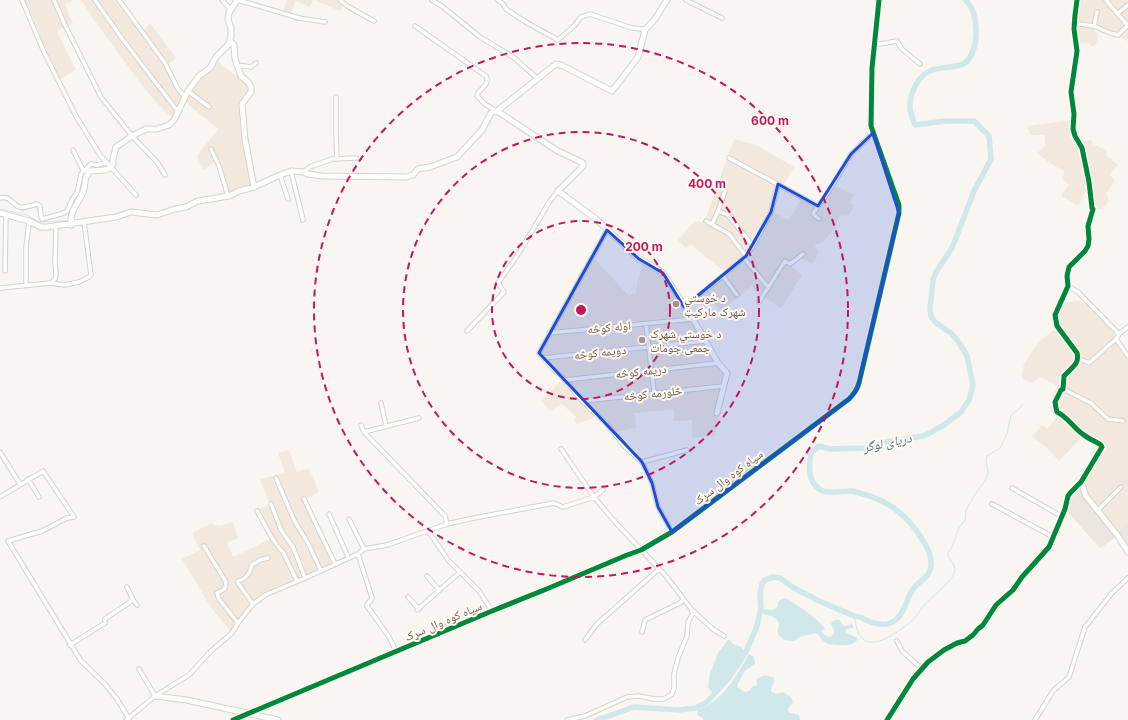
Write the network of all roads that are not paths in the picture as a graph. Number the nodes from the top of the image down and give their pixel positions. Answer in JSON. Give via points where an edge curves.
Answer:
{"nodes":[{"id":1,"x":22,"y":0,"type":"edge"},
{"id":2,"x":54,"y":0,"type":"edge"},
{"id":3,"x":96,"y":0,"type":"edge"},
{"id":4,"x":119,"y":0,"type":"edge"},
{"id":5,"x":222,"y":0,"type":"edge"},
{"id":6,"x":238,"y":0,"type":"edge"},
{"id":7,"x":340,"y":0,"type":"edge"},
{"id":8,"x":432,"y":0,"type":"edge"},
{"id":9,"x":498,"y":0,"type":"edge"},
{"id":10,"x":667,"y":0,"type":"edge"},
{"id":11,"x":686,"y":0,"type":"edge"},
{"id":12,"x":879,"y":0,"type":"edge"},
{"id":13,"x":1077,"y":0,"type":"edge"},
{"id":14,"x":1106,"y":0,"type":"edge"},
{"id":15,"x":1128,"y":6,"type":"edge"},
{"id":16,"x":231,"y":10,"type":"junction"},
{"id":17,"x":1097,"y":12,"type":"dead end"},
{"id":18,"x":1118,"y":14,"type":"junction"},
{"id":19,"x":722,"y":18,"type":"dead end"},
{"id":20,"x":374,"y":21,"type":"dead end"},
{"id":21,"x":325,"y":22,"type":"dead end"},
{"id":22,"x":1079,"y":24,"type":"dead end"},
{"id":23,"x":415,"y":26,"type":"dead end"},
{"id":24,"x":1094,"y":26,"type":"junction"},
{"id":25,"x":1128,"y":26,"type":"edge"},
{"id":26,"x":645,"y":30,"type":"junction"},
{"id":27,"x":230,"y":41,"type":"junction"},
{"id":28,"x":874,"y":45,"type":"junction"},
{"id":29,"x":256,"y":63,"type":"dead end"},
{"id":30,"x":920,"y":64,"type":"dead end"},
{"id":31,"x":237,"y":66,"type":"junction"},
{"id":32,"x":537,"y":78,"type":"junction"},
{"id":33,"x":188,"y":91,"type":"junction"},
{"id":34,"x":186,"y":97,"type":"junction"},
{"id":35,"x":336,"y":97,"type":"dead end"},
{"id":36,"x":209,"y":107,"type":"dead end"},
{"id":37,"x":178,"y":109,"type":"junction"},
{"id":38,"x":497,"y":111,"type":"junction"},
{"id":39,"x":873,"y":133,"type":"junction"},
{"id":40,"x":132,"y":136,"type":"junction"},
{"id":41,"x":211,"y":149,"type":"dead end"},
{"id":42,"x":73,"y":150,"type":"dead end"},
{"id":43,"x":356,"y":158,"type":"dead end"},
{"id":44,"x":729,"y":158,"type":"dead end"},
{"id":45,"x":337,"y":159,"type":"junction"},
{"id":46,"x":106,"y":162,"type":"junction"},
{"id":47,"x":111,"y":168,"type":"junction"},
{"id":48,"x":83,"y":170,"type":"junction"},
{"id":49,"x":291,"y":171,"type":"junction"},
{"id":50,"x":303,"y":172,"type":"junction"},
{"id":51,"x":165,"y":175,"type":"dead end"},
{"id":52,"x":280,"y":175,"type":"junction"},
{"id":53,"x":778,"y":184,"type":"junction"},
{"id":54,"x":253,"y":186,"type":"junction"},
{"id":55,"x":558,"y":191,"type":"junction"},
{"id":56,"x":725,"y":191,"type":"dead end"},
{"id":57,"x":136,"y":195,"type":"dead end"},
{"id":58,"x":228,"y":196,"type":"junction"},
{"id":59,"x":0,"y":198,"type":"edge"},
{"id":60,"x":288,"y":199,"type":"dead end"},
{"id":61,"x":818,"y":206,"type":"junction"},
{"id":62,"x":718,"y":210,"type":"junction"},
{"id":63,"x":0,"y":213,"type":"edge"},
{"id":64,"x":6,"y":214,"type":"junction"},
{"id":65,"x":819,"y":219,"type":"dead end"},
{"id":66,"x":304,"y":220,"type":"dead end"},
{"id":67,"x":706,"y":220,"type":"dead end"},
{"id":68,"x":29,"y":221,"type":"junction"},
{"id":69,"x":84,"y":222,"type":"junction"},
{"id":70,"x":712,"y":224,"type":"junction"},
{"id":71,"x":70,"y":225,"type":"junction"},
{"id":72,"x":56,"y":227,"type":"junction"},
{"id":73,"x":607,"y":230,"type":"junction"},
{"id":74,"x":753,"y":246,"type":"junction"},
{"id":75,"x":803,"y":254,"type":"dead end"},
{"id":76,"x":745,"y":257,"type":"junction"},
{"id":77,"x":4,"y":271,"type":"dead end"},
{"id":78,"x":723,"y":276,"type":"junction"},
{"id":79,"x":50,"y":283,"type":"junction"},
{"id":80,"x":26,"y":285,"type":"junction"},
{"id":81,"x":1068,"y":286,"type":"junction"},
{"id":82,"x":768,"y":287,"type":"junction"},
{"id":83,"x":0,"y":288,"type":"edge"},
{"id":84,"x":737,"y":295,"type":"dead end"},
{"id":85,"x":759,"y":302,"type":"dead end"},
{"id":86,"x":684,"y":307,"type":"junction"},
{"id":87,"x":693,"y":319,"type":"junction"},
{"id":88,"x":646,"y":324,"type":"junction"},
{"id":89,"x":1128,"y":327,"type":"edge"},
{"id":90,"x":467,"y":331,"type":"dead end"},
{"id":91,"x":549,"y":333,"type":"junction"},
{"id":92,"x":1119,"y":334,"type":"junction"},
{"id":93,"x":1116,"y":339,"type":"junction"},
{"id":94,"x":705,"y":341,"type":"junction"},
{"id":95,"x":648,"y":347,"type":"junction"},
{"id":96,"x":1128,"y":356,"type":"edge"},
{"id":97,"x":543,"y":358,"type":"junction"},
{"id":98,"x":1078,"y":358,"type":"junction"},
{"id":99,"x":718,"y":363,"type":"junction"},
{"id":100,"x":651,"y":370,"type":"junction"},
{"id":101,"x":565,"y":380,"type":"junction"},
{"id":102,"x":724,"y":386,"type":"junction"},
{"id":103,"x":1063,"y":389,"type":"junction"},
{"id":104,"x":654,"y":393,"type":"junction"},
{"id":105,"x":582,"y":401,"type":"junction"},
{"id":106,"x":381,"y":404,"type":"dead end"},
{"id":107,"x":717,"y":413,"type":"dead end"},
{"id":108,"x":419,"y":418,"type":"dead end"},
{"id":109,"x":1123,"y":421,"type":"dead end"},
{"id":110,"x":361,"y":425,"type":"dead end"},
{"id":111,"x":386,"y":426,"type":"junction"},
{"id":112,"x":364,"y":432,"type":"junction"},
{"id":113,"x":561,"y":449,"type":"dead end"},
{"id":114,"x":687,"y":450,"type":"dead end"},
{"id":115,"x":0,"y":452,"type":"edge"},
{"id":116,"x":642,"y":462,"type":"junction"},
{"id":117,"x":276,"y":478,"type":"dead end"},
{"id":118,"x":28,"y":479,"type":"junction"},
{"id":119,"x":1081,"y":482,"type":"junction"},
{"id":120,"x":20,"y":484,"type":"junction"},
{"id":121,"x":1121,"y":487,"type":"dead end"},
{"id":122,"x":1012,"y":488,"type":"dead end"},
{"id":123,"x":603,"y":490,"type":"dead end"},
{"id":124,"x":0,"y":496,"type":"edge"},
{"id":125,"x":38,"y":497,"type":"dead end"},
{"id":126,"x":594,"y":497,"type":"junction"},
{"id":127,"x":304,"y":499,"type":"dead end"},
{"id":128,"x":271,"y":504,"type":"dead end"},
{"id":129,"x":992,"y":504,"type":"dead end"},
{"id":130,"x":1098,"y":510,"type":"junction"},
{"id":131,"x":257,"y":511,"type":"dead end"},
{"id":132,"x":328,"y":514,"type":"dead end"},
{"id":133,"x":1061,"y":516,"type":"junction"},
{"id":134,"x":349,"y":519,"type":"dead end"},
{"id":135,"x":447,"y":524,"type":"junction"},
{"id":136,"x":428,"y":530,"type":"junction"},
{"id":137,"x":672,"y":532,"type":"junction"},
{"id":138,"x":1053,"y":537,"type":"junction"},
{"id":139,"x":204,"y":546,"type":"dead end"},
{"id":140,"x":364,"y":549,"type":"junction"},
{"id":141,"x":641,"y":550,"type":"junction"},
{"id":142,"x":1128,"y":552,"type":"edge"},
{"id":143,"x":358,"y":554,"type":"junction"},
{"id":144,"x":268,"y":558,"type":"dead end"},
{"id":145,"x":348,"y":558,"type":"junction"},
{"id":146,"x":335,"y":564,"type":"junction"},
{"id":147,"x":659,"y":569,"type":"junction"},
{"id":148,"x":321,"y":571,"type":"junction"},
{"id":149,"x":460,"y":572,"type":"junction"},
{"id":150,"x":427,"y":576,"type":"dead end"},
{"id":151,"x":305,"y":578,"type":"junction"},
{"id":152,"x":1128,"y":578,"type":"edge"},
{"id":153,"x":297,"y":581,"type":"junction"},
{"id":154,"x":127,"y":587,"type":"dead end"},
{"id":155,"x":439,"y":590,"type":"junction"},
{"id":156,"x":408,"y":597,"type":"dead end"},
{"id":157,"x":684,"y":599,"type":"junction"},
{"id":158,"x":133,"y":600,"type":"junction"},
{"id":159,"x":253,"y":604,"type":"junction"},
{"id":160,"x":689,"y":605,"type":"junction"},
{"id":161,"x":137,"y":606,"type":"dead end"},
{"id":162,"x":492,"y":611,"type":"junction"},
{"id":163,"x":238,"y":623,"type":"junction"},
{"id":164,"x":642,"y":632,"type":"dead end"},
{"id":165,"x":724,"y":636,"type":"dead end"},
{"id":166,"x":585,"y":640,"type":"dead end"},
{"id":167,"x":897,"y":641,"type":"dead end"},
{"id":168,"x":70,"y":645,"type":"junction"},
{"id":169,"x":396,"y":652,"type":"junction"},
{"id":170,"x":139,"y":669,"type":"dead end"},
{"id":171,"x":922,"y":669,"type":"junction"},
{"id":172,"x":155,"y":696,"type":"junction"},
{"id":173,"x":248,"y":714,"type":"junction"},
{"id":174,"x":127,"y":719,"type":"edge"},
{"id":175,"x":233,"y":720,"type":"edge"},
{"id":176,"x":278,"y":720,"type":"edge"},
{"id":177,"x":567,"y":720,"type":"edge"},
{"id":178,"x":887,"y":720,"type":"edge"},
{"id":179,"x":1035,"y":720,"type":"edge"}],
"edges":[{"from":1,"to":46,"type":"street","via":[[44,52],[76,116]]},
{"from":2,"to":40,"type":"street","via":[[101,97]]},
{"from":3,"to":37,"type":"street","via":[[123,40]]},
{"from":4,"to":34,"type":"street","via":[[165,63],[178,89]]},
{"from":5,"to":16,"type":"street"},
{"from":6,"to":16,"type":"street"},
{"from":6,"to":21,"type":"street","via":[[299,18]]},
{"from":7,"to":20,"type":"street"},
{"from":8,"to":32,"type":"street","via":[[480,37],[513,57]]},
{"from":9,"to":26,"type":"street","via":[[524,21],[558,40],[581,17],[590,14]]},
{"from":10,"to":26,"type":"street"},
{"from":11,"to":19,"type":"street"},
{"from":12,"to":28,"type":"street","name":"سیاه کوه وال سړک"},
{"from":13,"to":81,"type":"street","via":[[1074,29],[1077,51],[1071,92],[1073,130],[1082,148],[1093,209],[1088,226],[1088,246],[1069,267]]},
{"from":14,"to":18,"type":"street"},
{"from":15,"to":18,"type":"street"},
{"from":16,"to":27,"type":"street","via":[[228,19],[231,28]]},
{"from":17,"to":24,"type":"street"},
{"from":18,"to":25,"type":"street"},
{"from":22,"to":24,"type":"street"},
{"from":23,"to":38,"type":"street","via":[[486,76],[487,83],[477,96]]},
{"from":24,"to":25,"type":"street","via":[[1118,35]]},
{"from":26,"to":32,"type":"street","via":[[638,57],[612,90],[556,64]]},
{"from":27,"to":31,"type":"street","via":[[234,45]]},
{"from":27,"to":33,"type":"street","via":[[210,68],[199,76]]},
{"from":28,"to":30,"type":"street","via":[[897,42]]},
{"from":28,"to":39,"type":"street","name":"سیاه کوه وال سړک","via":[[871,116]]},
{"from":29,"to":31,"type":"street","via":[[251,67]]},
{"from":31,"to":54,"type":"street","via":[[240,76],[251,87],[251,92],[242,104]]},
{"from":32,"to":38,"type":"street"},
{"from":33,"to":34,"type":"street"},
{"from":33,"to":36,"type":"street"},
{"from":34,"to":37,"type":"street"},
{"from":35,"to":45,"type":"street"},
{"from":37,"to":40,"type":"street","via":[[169,125],[146,129]]},
{"from":38,"to":50,"type":"street","via":[[491,113],[482,130],[457,157],[418,169],[406,177],[322,176]]},
{"from":38,"to":55,"type":"street","via":[[556,150],[583,163]]},
{"from":39,"to":61,"type":"street","via":[[851,154]]},
{"from":39,"to":137,"type":"street","name":"سیاه کوه وال سړک","via":[[899,205],[899,213],[857,390],[849,399]]},
{"from":40,"to":47,"type":"street","via":[[116,148]]},
{"from":40,"to":51,"type":"street","via":[[157,162]]},
{"from":41,"to":58,"type":"street"},
{"from":42,"to":48,"type":"street"},
{"from":43,"to":45,"type":"street"},
{"from":44,"to":53,"type":"street"},
{"from":45,"to":50,"type":"street","via":[[310,167]]},
{"from":46,"to":47,"type":"street"},
{"from":46,"to":48,"type":"street","via":[[91,164]]},
{"from":47,"to":57,"type":"street"},
{"from":47,"to":71,"type":"street","via":[[90,171],[86,176],[84,191],[71,215]]},
{"from":48,"to":59,"type":"street","via":[[77,193],[67,211],[61,214],[42,219],[40,206],[37,204],[24,207],[18,206],[8,198]]},
{"from":49,"to":50,"type":"street"},
{"from":49,"to":52,"type":"street"},
{"from":49,"to":66,"type":"street"},
{"from":52,"to":54,"type":"street"},
{"from":52,"to":60,"type":"street"},
{"from":53,"to":61,"type":"street"},
{"from":53,"to":74,"type":"street","via":[[771,212]]},
{"from":54,"to":58,"type":"street"},
{"from":55,"to":73,"type":"street"},
{"from":55,"to":90,"type":"street","via":[[498,283],[504,292]]},
{"from":56,"to":62,"type":"street"},
{"from":58,"to":69,"type":"street","via":[[198,201],[157,215],[131,212]]},
{"from":61,"to":65,"type":"street","via":[[813,214]]},
{"from":62,"to":70,"type":"street"},
{"from":62,"to":74,"type":"street","via":[[728,215]]},
{"from":63,"to":64,"type":"street"},
{"from":64,"to":68,"type":"street"},
{"from":64,"to":77,"type":"street"},
{"from":67,"to":70,"type":"street"},
{"from":68,"to":72,"type":"street","via":[[41,227]]},
{"from":68,"to":80,"type":"street"},
{"from":69,"to":71,"type":"street"},
{"from":69,"to":79,"type":"street","via":[[90,276],[65,285]]},
{"from":70,"to":76,"type":"street","via":[[729,234]]},
{"from":71,"to":72,"type":"street"},
{"from":72,"to":79,"type":"street","via":[[56,275]]},
{"from":73,"to":86,"type":"street","via":[[639,259],[663,273]]},
{"from":73,"to":91,"type":"street"},
{"from":74,"to":76,"type":"street"},
{"from":75,"to":82,"type":"street","via":[[790,264],[785,261]]},
{"from":76,"to":78,"type":"street"},
{"from":76,"to":82,"type":"street"},
{"from":78,"to":84,"type":"street"},
{"from":78,"to":86,"type":"street"},
{"from":79,"to":80,"type":"street"},
{"from":80,"to":83,"type":"street"},
{"from":81,"to":92,"type":"street","via":[[1078,292]]},
{"from":81,"to":98,"type":"street","via":[[1055,318],[1057,326]]},
{"from":82,"to":85,"type":"street"},
{"from":86,"to":87,"type":"street"},
{"from":87,"to":88,"type":"street","name":"اوله کوڅه"},
{"from":87,"to":94,"type":"street"},
{"from":88,"to":91,"type":"street","name":"اوله کوڅه"},
{"from":88,"to":95,"type":"street"},
{"from":89,"to":92,"type":"street"},
{"from":91,"to":97,"type":"street","via":[[539,352]]},
{"from":92,"to":93,"type":"street"},
{"from":93,"to":96,"type":"street"},
{"from":93,"to":98,"type":"street","via":[[1088,363]]},
{"from":94,"to":95,"type":"street","name":"دویمه کوڅه"},
{"from":94,"to":99,"type":"street"},
{"from":95,"to":97,"type":"street","name":"دویمه کوڅه"},
{"from":95,"to":100,"type":"street"},
{"from":97,"to":101,"type":"street"},
{"from":98,"to":103,"type":"street","via":[[1078,362],[1064,376]]},
{"from":99,"to":100,"type":"street","name":"دریمه کوڅه"},
{"from":99,"to":102,"type":"street","via":[[727,373]]},
{"from":100,"to":101,"type":"street","name":"دریمه کوڅه"},
{"from":100,"to":104,"type":"street"},
{"from":101,"to":105,"type":"street"},
{"from":102,"to":104,"type":"street","name":"څلورمه کوڅه"},
{"from":102,"to":107,"type":"street"},
{"from":103,"to":109,"type":"street","via":[[1091,403],[1108,418]]},
{"from":103,"to":119,"type":"street","via":[[1055,402],[1057,412],[1063,414],[1084,435],[1102,446]]},
{"from":104,"to":105,"type":"street","name":"څلورمه کوڅه"},
{"from":105,"to":116,"type":"street"},
{"from":106,"to":111,"type":"street"},
{"from":108,"to":111,"type":"street"},
{"from":110,"to":112,"type":"street"},
{"from":111,"to":112,"type":"street"},
{"from":112,"to":135,"type":"street","via":[[445,516]]},
{"from":113,"to":126,"type":"street"},
{"from":114,"to":116,"type":"street"},
{"from":115,"to":120,"type":"street"},
{"from":116,"to":137,"type":"street","via":[[652,483],[658,507]]},
{"from":117,"to":148,"type":"street","via":[[294,520]]},
{"from":118,"to":120,"type":"street"},
{"from":118,"to":125,"type":"street"},
{"from":118,"to":168,"type":"street","via":[[43,471],[74,517],[42,531],[8,541]]},
{"from":119,"to":130,"type":"street","via":[[1086,496]]},
{"from":119,"to":133,"type":"street","via":[[1071,492]]},
{"from":120,"to":124,"type":"street"},
{"from":121,"to":130,"type":"street"},
{"from":122,"to":133,"type":"street"},
{"from":123,"to":126,"type":"street"},
{"from":126,"to":135,"type":"street","via":[[563,507],[554,503]]},
{"from":126,"to":141,"type":"street"},
{"from":127,"to":146,"type":"street"},
{"from":128,"to":151,"type":"street"},
{"from":129,"to":138,"type":"street"},
{"from":130,"to":142,"type":"street"},
{"from":131,"to":153,"type":"street","via":[[283,552]]},
{"from":132,"to":145,"type":"street"},
{"from":133,"to":138,"type":"street"},
{"from":134,"to":140,"type":"street"},
{"from":135,"to":136,"type":"street"},
{"from":136,"to":140,"type":"street","via":[[387,545]]},
{"from":136,"to":149,"type":"street","via":[[449,561]]},
{"from":137,"to":141,"type":"street","name":"سیاه کوه وال سړک"},
{"from":138,"to":171,"type":"street","via":[[1049,547],[996,605],[983,626],[969,639],[934,656]]},
{"from":139,"to":163,"type":"street","via":[[226,584],[223,590],[216,592],[219,599]]},
{"from":140,"to":143,"type":"street"},
{"from":141,"to":147,"type":"street"},
{"from":141,"to":162,"type":"street","name":"سیاه کوه وال سړک"},
{"from":143,"to":145,"type":"street"},
{"from":143,"to":169,"type":"street","via":[[372,598],[366,606],[389,637]]},
{"from":144,"to":159,"type":"street","via":[[252,566],[242,580],[238,581]]},
{"from":145,"to":146,"type":"street"},
{"from":146,"to":148,"type":"street"},
{"from":147,"to":157,"type":"street"},
{"from":147,"to":166,"type":"street","via":[[597,624]]},
{"from":148,"to":151,"type":"street"},
{"from":149,"to":155,"type":"street"},
{"from":149,"to":162,"type":"street","via":[[479,591]]},
{"from":150,"to":155,"type":"street"},
{"from":151,"to":153,"type":"street"},
{"from":152,"to":179,"type":"street","via":[[1112,593],[1085,627],[1069,677],[1053,691]]},
{"from":153,"to":159,"type":"street","via":[[265,595]]},
{"from":154,"to":158,"type":"street"},
{"from":155,"to":156,"type":"street","via":[[418,609]]},
{"from":157,"to":160,"type":"street"},
{"from":157,"to":164,"type":"street","via":[[645,620]]},
{"from":158,"to":161,"type":"street"},
{"from":158,"to":168,"type":"street","via":[[105,619],[105,623]]},
{"from":159,"to":163,"type":"street"},
{"from":160,"to":165,"type":"street","via":[[714,630]]},
{"from":160,"to":177,"type":"street","via":[[693,612],[678,658],[672,694],[664,699],[654,700],[639,696],[628,697],[585,716]]},
{"from":162,"to":169,"type":"street","name":"سیاه کوه وال سړک"},
{"from":163,"to":172,"type":"street","via":[[232,633],[189,675]]},
{"from":167,"to":171,"type":"street","via":[[902,651]]},
{"from":168,"to":174,"type":"street","via":[[109,689]]},
{"from":169,"to":173,"type":"street","name":"سیاه کوه وال سړک"},
{"from":170,"to":172,"type":"street"},
{"from":171,"to":178,"type":"street"},
{"from":172,"to":173,"type":"street","via":[[187,700]]},
{"from":172,"to":174,"type":"street"},
{"from":173,"to":175,"type":"street","name":"سیاه کوه وال سړک"},
{"from":173,"to":176,"type":"street"}]}
